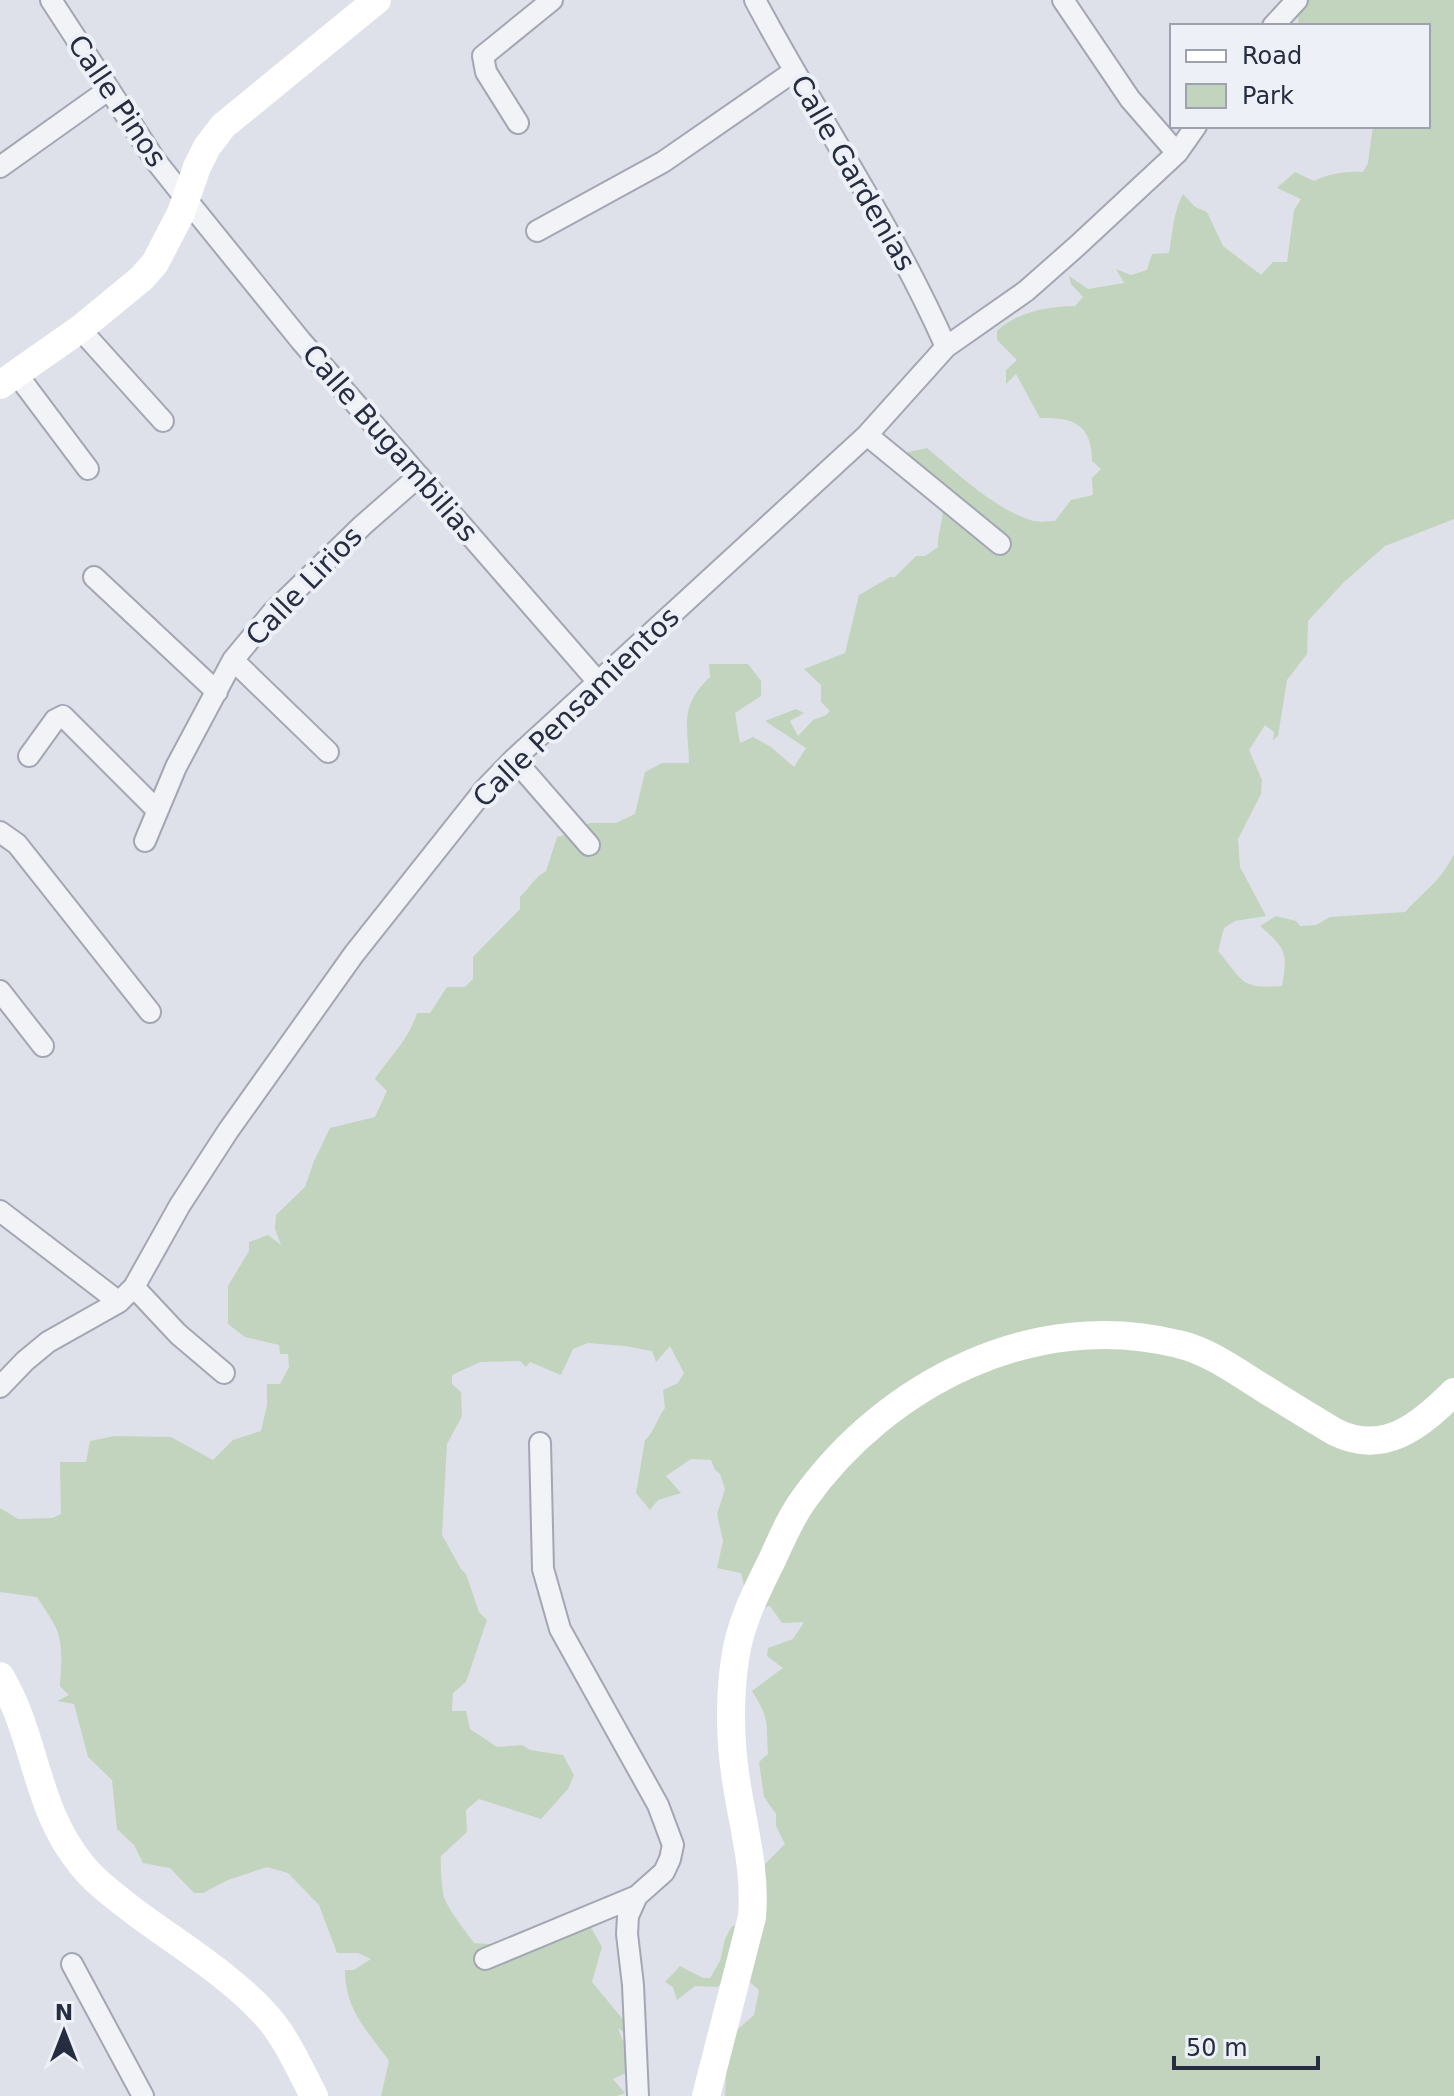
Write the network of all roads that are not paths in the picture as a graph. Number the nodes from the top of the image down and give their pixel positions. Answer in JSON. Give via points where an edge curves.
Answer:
{"nodes":[{"id":1,"x":51,"y":0,"type":"edge"},
{"id":2,"x":377,"y":0,"type":"edge"},
{"id":3,"x":552,"y":0,"type":"edge"},
{"id":4,"x":755,"y":0,"type":"edge"},
{"id":5,"x":1063,"y":0,"type":"edge"},
{"id":6,"x":1297,"y":0,"type":"edge"},
{"id":7,"x":1275,"y":24,"type":"edge"},
{"id":8,"x":793,"y":72,"type":"junction"},
{"id":9,"x":108,"y":90,"type":"junction"},
{"id":10,"x":518,"y":123,"type":"dead end"},
{"id":11,"x":1195,"y":128,"type":"edge"},
{"id":12,"x":1177,"y":153,"type":"junction"},
{"id":13,"x":0,"y":167,"type":"edge"},
{"id":14,"x":186,"y":199,"type":"junction"},
{"id":15,"x":537,"y":231,"type":"dead end"},
{"id":16,"x":80,"y":329,"type":"junction"},
{"id":17,"x":946,"y":347,"type":"junction"},
{"id":18,"x":8,"y":379,"type":"edge"},
{"id":19,"x":163,"y":421,"type":"dead end"},
{"id":20,"x":867,"y":435,"type":"junction"},
{"id":21,"x":88,"y":469,"type":"dead end"},
{"id":22,"x":419,"y":476,"type":"junction"},
{"id":23,"x":1000,"y":544,"type":"dead end"},
{"id":24,"x":94,"y":577,"type":"dead end"},
{"id":25,"x":233,"y":660,"type":"junction"},
{"id":26,"x":599,"y":683,"type":"junction"},
{"id":27,"x":217,"y":692,"type":"junction"},
{"id":28,"x":328,"y":752,"type":"dead end"},
{"id":29,"x":29,"y":756,"type":"dead end"},
{"id":30,"x":514,"y":759,"type":"junction"},
{"id":31,"x":157,"y":810,"type":"junction"},
{"id":32,"x":0,"y":832,"type":"edge"},
{"id":33,"x":145,"y":841,"type":"dead end"},
{"id":34,"x":589,"y":845,"type":"dead end"},
{"id":35,"x":0,"y":991,"type":"edge"},
{"id":36,"x":150,"y":1012,"type":"dead end"},
{"id":37,"x":43,"y":1046,"type":"dead end"},
{"id":38,"x":0,"y":1211,"type":"edge"},
{"id":39,"x":134,"y":1287,"type":"junction"},
{"id":40,"x":119,"y":1302,"type":"junction"},
{"id":41,"x":224,"y":1373,"type":"dead end"},
{"id":42,"x":0,"y":1387,"type":"edge"},
{"id":43,"x":1454,"y":1392,"type":"edge"},
{"id":44,"x":540,"y":1443,"type":"dead end"},
{"id":45,"x":0,"y":1676,"type":"edge"},
{"id":46,"x":637,"y":1896,"type":"junction"},
{"id":47,"x":485,"y":1959,"type":"dead end"},
{"id":48,"x":72,"y":1964,"type":"dead end"},
{"id":49,"x":143,"y":2096,"type":"edge"},
{"id":50,"x":314,"y":2096,"type":"edge"},
{"id":51,"x":638,"y":2096,"type":"edge"},
{"id":52,"x":706,"y":2096,"type":"edge"}],
"edges":[{"from":1,"to":9,"type":"street","name":"Calle Pinos"},
{"from":2,"to":14,"type":"main road","via":[[223,126],[197,167]]},
{"from":3,"to":10,"type":"street","via":[[483,56],[486,72]]},
{"from":4,"to":8,"type":"street","name":"Calle Gardenias"},
{"from":5,"to":12,"type":"street","via":[[1130,99]]},
{"from":6,"to":7,"type":"street"},
{"from":8,"to":15,"type":"street","via":[[663,162]]},
{"from":8,"to":17,"type":"street","name":"Calle Gardenias","via":[[920,287]]},
{"from":9,"to":13,"type":"street"},
{"from":9,"to":14,"type":"street","name":"Calle Pinos"},
{"from":11,"to":12,"type":"street","name":"Calle Pensamientos"},
{"from":12,"to":17,"type":"street","name":"Calle Pensamientos","via":[[1026,291]]},
{"from":14,"to":16,"type":"main road","via":[[155,263]]},
{"from":14,"to":22,"type":"street","name":"Calle Bugambilias"},
{"from":16,"to":18,"type":"main road"},
{"from":16,"to":19,"type":"street"},
{"from":17,"to":20,"type":"street","name":"Calle Pensamientos"},
{"from":18,"to":21,"type":"street"},
{"from":20,"to":23,"type":"street"},
{"from":20,"to":26,"type":"street","name":"Calle Pensamientos"},
{"from":22,"to":25,"type":"street","name":"Calle Lirios","via":[[272,613]]},
{"from":22,"to":26,"type":"street","name":"Calle Bugambilias"},
{"from":24,"to":27,"type":"street"},
{"from":25,"to":27,"type":"street","name":"Calle Lirios"},
{"from":25,"to":28,"type":"street"},
{"from":26,"to":30,"type":"street","name":"Calle Pensamientos"},
{"from":27,"to":31,"type":"street","name":"Calle Lirios"},
{"from":29,"to":31,"type":"street","via":[[63,716]]},
{"from":30,"to":34,"type":"street"},
{"from":30,"to":39,"type":"street","name":"Calle Pensamientos","via":[[354,954],[228,1131]]},
{"from":31,"to":33,"type":"street","name":"Calle Lirios"},
{"from":32,"to":36,"type":"street","via":[[17,844]]},
{"from":35,"to":37,"type":"street"},
{"from":38,"to":40,"type":"street"},
{"from":39,"to":40,"type":"street","name":"Calle Pensamientos"},
{"from":39,"to":41,"type":"street"},
{"from":40,"to":42,"type":"street","name":"Calle Pensamientos","via":[[48,1342]]},
{"from":43,"to":52,"type":"main road","via":[[1401,1435],[1367,1443],[1335,1432],[1223,1363],[1180,1344],[1121,1335],[1056,1337],[1002,1349],[948,1374],[882,1418],[840,1456],[802,1502],[783,1536],[739,1637],[731,1742],[754,1898]]},
{"from":44,"to":46,"type":"street","via":[[543,1569],[560,1629],[658,1805],[673,1845],[664,1872]]},
{"from":45,"to":50,"type":"main road","via":[[21,1716],[45,1804],[82,1866],[265,2014],[287,2043]]},
{"from":46,"to":47,"type":"street"},
{"from":46,"to":51,"type":"street","via":[[627,1934]]},
{"from":48,"to":49,"type":"street"}]}
